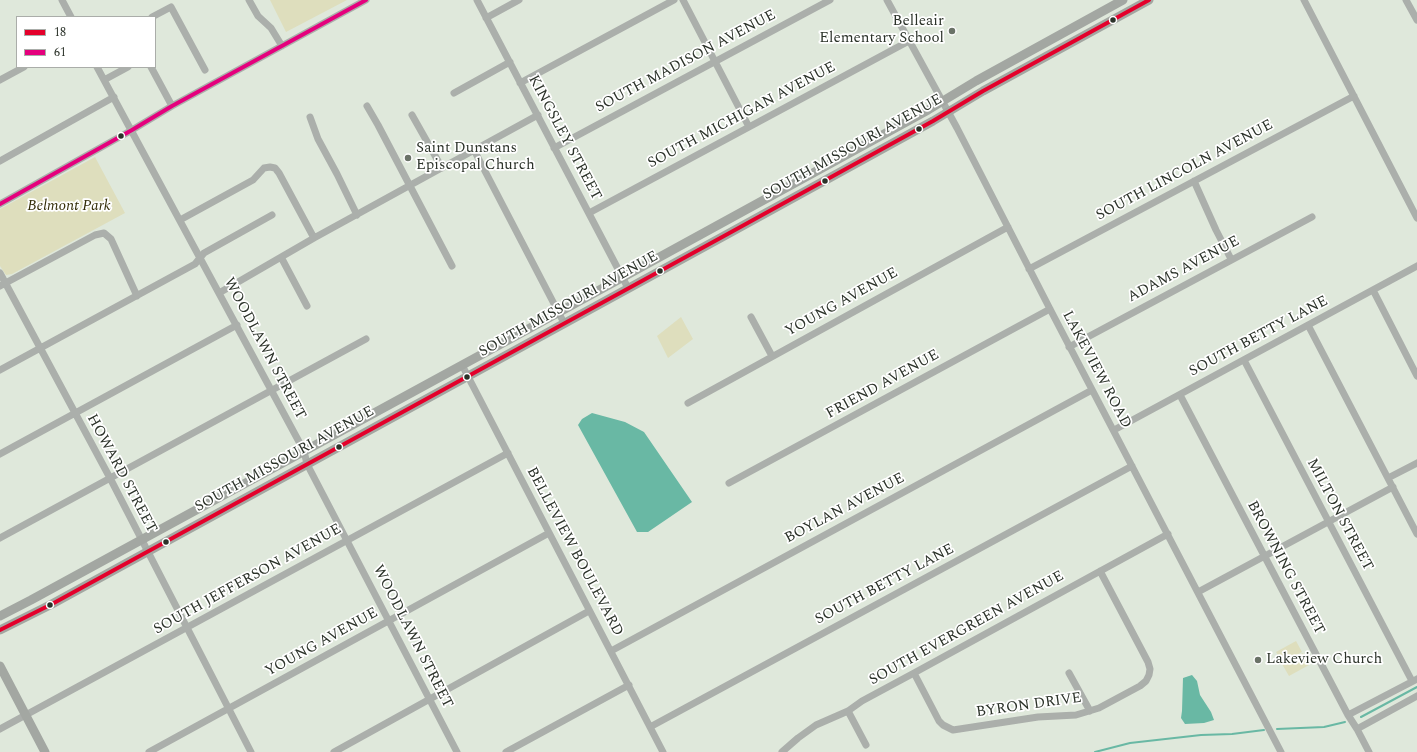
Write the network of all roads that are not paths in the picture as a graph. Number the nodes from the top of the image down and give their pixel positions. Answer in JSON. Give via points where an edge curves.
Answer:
{"nodes":[{"id":1,"x":62,"y":0,"type":"edge"},
{"id":2,"x":167,"y":0,"type":"edge"},
{"id":3,"x":249,"y":0,"type":"edge"},
{"id":4,"x":366,"y":0,"type":"edge"},
{"id":5,"x":477,"y":0,"type":"edge"},
{"id":6,"x":519,"y":0,"type":"edge"},
{"id":7,"x":674,"y":0,"type":"edge"},
{"id":8,"x":683,"y":0,"type":"edge"},
{"id":9,"x":830,"y":0,"type":"edge"},
{"id":10,"x":887,"y":0,"type":"edge"},
{"id":11,"x":1123,"y":0,"type":"edge"},
{"id":12,"x":1149,"y":0,"type":"edge"},
{"id":13,"x":1304,"y":0,"type":"edge"},
{"id":14,"x":1406,"y":0,"type":"edge"},
{"id":15,"x":171,"y":7,"type":"junction"},
{"id":16,"x":70,"y":16,"type":"edge"},
{"id":17,"x":154,"y":16,"type":"edge"},
{"id":18,"x":486,"y":18,"type":"junction"},
{"id":19,"x":1417,"y":20,"type":"edge"},
{"id":20,"x":909,"y":41,"type":"junction"},
{"id":21,"x":282,"y":46,"type":"junction"},
{"id":22,"x":510,"y":62,"type":"junction"},
{"id":23,"x":715,"y":62,"type":"junction"},
{"id":24,"x":22,"y":68,"type":"edge"},
{"id":25,"x":98,"y":68,"type":"edge"},
{"id":26,"x":126,"y":68,"type":"edge"},
{"id":27,"x":152,"y":68,"type":"edge"},
{"id":28,"x":205,"y":70,"type":"dead end"},
{"id":29,"x":0,"y":80,"type":"edge"},
{"id":30,"x":104,"y":80,"type":"junction"},
{"id":31,"x":520,"y":83,"type":"junction"},
{"id":32,"x":454,"y":93,"type":"dead end"},
{"id":33,"x":1354,"y":96,"type":"junction"},
{"id":34,"x":114,"y":97,"type":"junction"},
{"id":35,"x":942,"y":101,"type":"junction"},
{"id":36,"x":172,"y":106,"type":"junction"},
{"id":37,"x":367,"y":106,"type":"dead end"},
{"id":38,"x":948,"y":112,"type":"junction"},
{"id":39,"x":412,"y":115,"type":"dead end"},
{"id":40,"x":538,"y":115,"type":"junction"},
{"id":41,"x":310,"y":117,"type":"dead end"},
{"id":42,"x":749,"y":127,"type":"junction"},
{"id":43,"x":132,"y":130,"type":"junction"},
{"id":44,"x":554,"y":148,"type":"junction"},
{"id":45,"x":474,"y":150,"type":"junction"},
{"id":46,"x":0,"y":161,"type":"edge"},
{"id":47,"x":442,"y":168,"type":"junction"},
{"id":48,"x":1194,"y":181,"type":"junction"},
{"id":49,"x":409,"y":185,"type":"junction"},
{"id":50,"x":0,"y":204,"type":"edge"},
{"id":51,"x":357,"y":214,"type":"junction"},
{"id":52,"x":588,"y":214,"type":"junction"},
{"id":53,"x":272,"y":215,"type":"dead end"},
{"id":54,"x":1312,"y":217,"type":"dead end"},
{"id":55,"x":1417,"y":218,"type":"edge"},
{"id":56,"x":180,"y":220,"type":"junction"},
{"id":57,"x":1008,"y":227,"type":"junction"},
{"id":58,"x":314,"y":238,"type":"junction"},
{"id":59,"x":200,"y":257,"type":"junction"},
{"id":60,"x":281,"y":257,"type":"junction"},
{"id":61,"x":1231,"y":259,"type":"junction"},
{"id":62,"x":452,"y":266,"type":"dead end"},
{"id":63,"x":1417,"y":266,"type":"edge"},
{"id":64,"x":1029,"y":269,"type":"junction"},
{"id":65,"x":0,"y":273,"type":"edge"},
{"id":66,"x":622,"y":278,"type":"junction"},
{"id":67,"x":3,"y":284,"type":"edge"},
{"id":68,"x":628,"y":288,"type":"junction"},
{"id":69,"x":1373,"y":290,"type":"junction"},
{"id":70,"x":220,"y":293,"type":"junction"},
{"id":71,"x":137,"y":296,"type":"junction"},
{"id":72,"x":307,"y":306,"type":"dead end"},
{"id":73,"x":1050,"y":309,"type":"junction"},
{"id":74,"x":558,"y":312,"type":"junction"},
{"id":75,"x":751,"y":317,"type":"dead end"},
{"id":76,"x":564,"y":323,"type":"junction"},
{"id":77,"x":237,"y":325,"type":"junction"},
{"id":78,"x":1308,"y":325,"type":"junction"},
{"id":79,"x":366,"y":339,"type":"dead end"},
{"id":80,"x":1069,"y":347,"type":"junction"},
{"id":81,"x":40,"y":348,"type":"junction"},
{"id":82,"x":772,"y":356,"type":"junction"},
{"id":83,"x":1244,"y":360,"type":"junction"},
{"id":84,"x":462,"y":365,"type":"junction"},
{"id":85,"x":0,"y":370,"type":"edge"},
{"id":86,"x":468,"y":376,"type":"junction"},
{"id":87,"x":1417,"y":376,"type":"edge"},
{"id":88,"x":1092,"y":390,"type":"junction"},
{"id":89,"x":272,"y":391,"type":"junction"},
{"id":90,"x":1180,"y":395,"type":"junction"},
{"id":91,"x":688,"y":402,"type":"dead end"},
{"id":92,"x":75,"y":414,"type":"junction"},
{"id":93,"x":1114,"y":430,"type":"junction"},
{"id":94,"x":304,"y":452,"type":"junction"},
{"id":95,"x":508,"y":453,"type":"junction"},
{"id":96,"x":0,"y":454,"type":"edge"},
{"id":97,"x":1417,"y":463,"type":"edge"},
{"id":98,"x":307,"y":464,"type":"junction"},
{"id":99,"x":1132,"y":466,"type":"junction"},
{"id":100,"x":110,"y":478,"type":"junction"},
{"id":101,"x":1388,"y":478,"type":"junction"},
{"id":102,"x":729,"y":483,"type":"dead end"},
{"id":103,"x":1393,"y":487,"type":"junction"},
{"id":104,"x":1328,"y":522,"type":"junction"},
{"id":105,"x":549,"y":533,"type":"junction"},
{"id":106,"x":1168,"y":534,"type":"junction"},
{"id":107,"x":1417,"y":534,"type":"edge"},
{"id":108,"x":0,"y":538,"type":"edge"},
{"id":109,"x":142,"y":540,"type":"junction"},
{"id":110,"x":347,"y":541,"type":"junction"},
{"id":111,"x":147,"y":552,"type":"junction"},
{"id":112,"x":1264,"y":556,"type":"junction"},
{"id":113,"x":1100,"y":571,"type":"junction"},
{"id":114,"x":1198,"y":592,"type":"junction"},
{"id":115,"x":590,"y":611,"type":"junction"},
{"id":116,"x":0,"y":616,"type":"edge"},
{"id":117,"x":389,"y":621,"type":"junction"},
{"id":118,"x":186,"y":628,"type":"junction"},
{"id":119,"x":0,"y":630,"type":"edge"},
{"id":120,"x":611,"y":651,"type":"junction"},
{"id":121,"x":0,"y":666,"type":"edge"},
{"id":122,"x":914,"y":673,"type":"junction"},
{"id":123,"x":1069,"y":673,"type":"dead end"},
{"id":124,"x":1414,"y":680,"type":"edge"},
{"id":125,"x":629,"y":685,"type":"junction"},
{"id":126,"x":1417,"y":696,"type":"edge"},
{"id":127,"x":430,"y":699,"type":"junction"},
{"id":128,"x":228,"y":709,"type":"junction"},
{"id":129,"x":848,"y":711,"type":"junction"},
{"id":130,"x":1090,"y":711,"type":"junction"},
{"id":131,"x":1348,"y":715,"type":"junction"},
{"id":132,"x":26,"y":716,"type":"junction"},
{"id":133,"x":650,"y":727,"type":"junction"},
{"id":134,"x":1357,"y":728,"type":"junction"},
{"id":135,"x":0,"y":729,"type":"edge"},
{"id":136,"x":866,"y":745,"type":"dead end"},
{"id":137,"x":45,"y":752,"type":"edge"},
{"id":138,"x":149,"y":752,"type":"edge"},
{"id":139,"x":251,"y":752,"type":"edge"},
{"id":140,"x":334,"y":752,"type":"edge"},
{"id":141,"x":457,"y":752,"type":"edge"},
{"id":142,"x":506,"y":752,"type":"edge"},
{"id":143,"x":662,"y":752,"type":"edge"},
{"id":144,"x":782,"y":752,"type":"edge"},
{"id":145,"x":1281,"y":752,"type":"edge"},
{"id":146,"x":1370,"y":752,"type":"edge"}],
"edges":[{"from":1,"to":16,"type":"street"},
{"from":2,"to":15,"type":"street"},
{"from":3,"to":21,"type":"street","via":[[258,16],[271,28]]},
{"from":4,"to":21,"type":"street"},
{"from":5,"to":18,"type":"street","name":"KINGSLEY STREET"},
{"from":6,"to":18,"type":"street"},
{"from":7,"to":31,"type":"street"},
{"from":8,"to":23,"type":"street"},
{"from":9,"to":23,"type":"street","name":"SOUTH MADISON AVENUE"},
{"from":10,"to":20,"type":"street","name":"LAKEVIEW ROAD"},
{"from":11,"to":35,"type":"main road","name":"SOUTH MISSOURI AVENUE"},
{"from":12,"to":38,"type":"main road","name":"SOUTH MISSOURI AVENUE"},
{"from":13,"to":33,"type":"street"},
{"from":14,"to":19,"type":"street"},
{"from":15,"to":17,"type":"street"},
{"from":15,"to":28,"type":"street"},
{"from":18,"to":22,"type":"street","name":"KINGSLEY STREET"},
{"from":20,"to":35,"type":"street","name":"LAKEVIEW ROAD"},
{"from":20,"to":42,"type":"street","name":"SOUTH MICHIGAN AVENUE"},
{"from":21,"to":36,"type":"street"},
{"from":22,"to":31,"type":"street","name":"KINGSLEY STREET"},
{"from":22,"to":32,"type":"street"},
{"from":23,"to":42,"type":"street"},
{"from":23,"to":44,"type":"street","name":"SOUTH MADISON AVENUE"},
{"from":24,"to":29,"type":"street"},
{"from":25,"to":30,"type":"street","name":"WOODLAWN STREET"},
{"from":26,"to":30,"type":"street"},
{"from":27,"to":36,"type":"street"},
{"from":30,"to":34,"type":"street","name":"WOODLAWN STREET"},
{"from":31,"to":40,"type":"street","name":"KINGSLEY STREET"},
{"from":33,"to":48,"type":"street","name":"SOUTH LINCOLN AVENUE"},
{"from":33,"to":55,"type":"street"},
{"from":34,"to":43,"type":"street","name":"WOODLAWN STREET"},
{"from":34,"to":46,"type":"street"},
{"from":35,"to":38,"type":"street","name":"LAKEVIEW ROAD"},
{"from":35,"to":66,"type":"main road","name":"SOUTH MISSOURI AVENUE"},
{"from":36,"to":43,"type":"street"},
{"from":37,"to":49,"type":"street"},
{"from":38,"to":57,"type":"street","name":"LAKEVIEW ROAD"},
{"from":38,"to":68,"type":"main road","name":"SOUTH MISSOURI AVENUE"},
{"from":39,"to":47,"type":"street"},
{"from":40,"to":44,"type":"street","name":"KINGSLEY STREET"},
{"from":40,"to":45,"type":"street"},
{"from":41,"to":51,"type":"street","via":[[318,139]]},
{"from":42,"to":52,"type":"street","name":"SOUTH MICHIGAN AVENUE"},
{"from":43,"to":50,"type":"street"},
{"from":43,"to":56,"type":"street","name":"WOODLAWN STREET"},
{"from":44,"to":52,"type":"street","name":"KINGSLEY STREET"},
{"from":45,"to":47,"type":"street"},
{"from":45,"to":74,"type":"street"},
{"from":47,"to":49,"type":"street"},
{"from":48,"to":61,"type":"street"},
{"from":48,"to":64,"type":"street","name":"SOUTH LINCOLN AVENUE"},
{"from":49,"to":51,"type":"street"},
{"from":49,"to":62,"type":"street"},
{"from":51,"to":58,"type":"street"},
{"from":52,"to":66,"type":"street","name":"KINGSLEY STREET"},
{"from":53,"to":59,"type":"street"},
{"from":54,"to":61,"type":"street","name":"ADAMS AVENUE"},
{"from":56,"to":58,"type":"street","via":[[253,180],[264,168],[270,167],[279,173]]},
{"from":56,"to":59,"type":"street","name":"WOODLAWN STREET"},
{"from":57,"to":64,"type":"street","name":"LAKEVIEW ROAD"},
{"from":57,"to":82,"type":"street","name":"YOUNG AVENUE"},
{"from":58,"to":60,"type":"street"},
{"from":59,"to":70,"type":"street","name":"WOODLAWN STREET"},
{"from":59,"to":71,"type":"street","via":[[194,264]]},
{"from":60,"to":70,"type":"street"},
{"from":60,"to":72,"type":"street"},
{"from":61,"to":80,"type":"street","name":"ADAMS AVENUE"},
{"from":63,"to":69,"type":"street","name":"SOUTH BETTY LANE"},
{"from":64,"to":73,"type":"street","name":"LAKEVIEW ROAD"},
{"from":65,"to":67,"type":"street","name":"HOWARD STREET"},
{"from":66,"to":68,"type":"street","name":"KINGSLEY STREET"},
{"from":66,"to":74,"type":"main road","name":"SOUTH MISSOURI AVENUE"},
{"from":67,"to":71,"type":"street","via":[[95,235],[104,233],[111,239],[119,254]]},
{"from":67,"to":81,"type":"street","name":"HOWARD STREET"},
{"from":68,"to":76,"type":"main road","name":"SOUTH MISSOURI AVENUE"},
{"from":69,"to":78,"type":"street","name":"SOUTH BETTY LANE"},
{"from":69,"to":87,"type":"street"},
{"from":70,"to":77,"type":"street","name":"WOODLAWN STREET"},
{"from":71,"to":81,"type":"street"},
{"from":73,"to":80,"type":"street","name":"LAKEVIEW ROAD"},
{"from":73,"to":102,"type":"street","name":"FRIEND AVENUE"},
{"from":74,"to":76,"type":"street"},
{"from":74,"to":84,"type":"main road","name":"SOUTH MISSOURI AVENUE"},
{"from":75,"to":82,"type":"street"},
{"from":76,"to":86,"type":"main road","name":"SOUTH MISSOURI AVENUE"},
{"from":77,"to":89,"type":"street","name":"WOODLAWN STREET"},
{"from":77,"to":92,"type":"street"},
{"from":78,"to":83,"type":"street","name":"SOUTH BETTY LANE"},
{"from":78,"to":101,"type":"street"},
{"from":79,"to":89,"type":"street"},
{"from":80,"to":88,"type":"street","name":"LAKEVIEW ROAD"},
{"from":81,"to":85,"type":"street"},
{"from":81,"to":92,"type":"street","name":"HOWARD STREET"},
{"from":82,"to":91,"type":"street","name":"YOUNG AVENUE"},
{"from":83,"to":90,"type":"street","name":"SOUTH BETTY LANE"},
{"from":83,"to":104,"type":"street","name":"MILTON STREET"},
{"from":84,"to":86,"type":"street","name":"BELLEVIEW BOULEVARD"},
{"from":84,"to":94,"type":"main road","name":"SOUTH MISSOURI AVENUE"},
{"from":86,"to":95,"type":"street","name":"BELLEVIEW BOULEVARD"},
{"from":86,"to":98,"type":"main road","name":"SOUTH MISSOURI AVENUE"},
{"from":88,"to":93,"type":"street","name":"LAKEVIEW ROAD"},
{"from":88,"to":120,"type":"street","name":"BOYLAN AVENUE"},
{"from":89,"to":94,"type":"street","name":"WOODLAWN STREET"},
{"from":89,"to":100,"type":"street"},
{"from":90,"to":93,"type":"street","name":"SOUTH BETTY LANE"},
{"from":90,"to":112,"type":"street","name":"BROWNING STREET"},
{"from":92,"to":96,"type":"street"},
{"from":92,"to":100,"type":"street","name":"HOWARD STREET"},
{"from":93,"to":99,"type":"street","name":"LAKEVIEW ROAD"},
{"from":94,"to":98,"type":"street","name":"WOODLAWN STREET"},
{"from":94,"to":109,"type":"main road","name":"SOUTH MISSOURI AVENUE"},
{"from":95,"to":105,"type":"street","name":"BELLEVIEW BOULEVARD"},
{"from":95,"to":110,"type":"street","name":"SOUTH JEFFERSON AVENUE"},
{"from":97,"to":101,"type":"street"},
{"from":98,"to":110,"type":"street","name":"WOODLAWN STREET"},
{"from":98,"to":111,"type":"main road","name":"SOUTH MISSOURI AVENUE"},
{"from":99,"to":106,"type":"street","name":"LAKEVIEW ROAD"},
{"from":99,"to":133,"type":"street","name":"SOUTH BETTY LANE"},
{"from":100,"to":108,"type":"street"},
{"from":100,"to":109,"type":"street","name":"HOWARD STREET"},
{"from":101,"to":103,"type":"street"},
{"from":103,"to":104,"type":"street"},
{"from":103,"to":107,"type":"street"},
{"from":104,"to":112,"type":"street"},
{"from":104,"to":124,"type":"street","name":"MILTON STREET"},
{"from":105,"to":115,"type":"street","name":"BELLEVIEW BOULEVARD"},
{"from":105,"to":117,"type":"street","name":"YOUNG AVENUE"},
{"from":106,"to":113,"type":"street","name":"SOUTH EVERGREEN AVENUE"},
{"from":106,"to":114,"type":"street","name":"LAKEVIEW ROAD"},
{"from":109,"to":111,"type":"street","name":"HOWARD STREET"},
{"from":109,"to":116,"type":"main road","name":"SOUTH MISSOURI AVENUE"},
{"from":110,"to":117,"type":"street","name":"WOODLAWN STREET"},
{"from":110,"to":118,"type":"street","name":"SOUTH JEFFERSON AVENUE"},
{"from":111,"to":118,"type":"street","name":"HOWARD STREET"},
{"from":111,"to":119,"type":"main road","name":"SOUTH MISSOURI AVENUE"},
{"from":112,"to":114,"type":"street"},
{"from":112,"to":131,"type":"street","name":"BROWNING STREET"},
{"from":113,"to":122,"type":"street","name":"SOUTH EVERGREEN AVENUE"},
{"from":113,"to":130,"type":"street","name":"BYRON DRIVE","via":[[1148,662],[1150,675],[1140,686]]},
{"from":114,"to":145,"type":"street","name":"LAKEVIEW ROAD"},
{"from":115,"to":120,"type":"street","name":"BELLEVIEW BOULEVARD"},
{"from":115,"to":127,"type":"street"},
{"from":117,"to":127,"type":"street","name":"WOODLAWN STREET"},
{"from":117,"to":128,"type":"street","name":"YOUNG AVENUE"},
{"from":118,"to":128,"type":"street","name":"HOWARD STREET"},
{"from":118,"to":132,"type":"street","name":"SOUTH JEFFERSON AVENUE"},
{"from":120,"to":125,"type":"street","name":"BELLEVIEW BOULEVARD"},
{"from":121,"to":132,"type":"main road"},
{"from":122,"to":129,"type":"street","name":"SOUTH EVERGREEN AVENUE"},
{"from":122,"to":130,"type":"street","name":"BYRON DRIVE","via":[[939,720],[953,730],[1038,717],[1076,715]]},
{"from":123,"to":130,"type":"street"},
{"from":124,"to":131,"type":"street"},
{"from":125,"to":133,"type":"street","name":"BELLEVIEW BOULEVARD"},
{"from":125,"to":142,"type":"street"},
{"from":126,"to":134,"type":"street"},
{"from":127,"to":140,"type":"street"},
{"from":127,"to":141,"type":"street","name":"WOODLAWN STREET"},
{"from":128,"to":138,"type":"street","name":"YOUNG AVENUE"},
{"from":128,"to":139,"type":"street","name":"HOWARD STREET"},
{"from":129,"to":136,"type":"street"},
{"from":129,"to":144,"type":"street","name":"SOUTH EVERGREEN AVENUE","via":[[816,725]]},
{"from":131,"to":134,"type":"street","name":"BROWNING STREET"},
{"from":132,"to":135,"type":"street","name":"SOUTH JEFFERSON AVENUE"},
{"from":132,"to":137,"type":"main road"},
{"from":133,"to":143,"type":"street","name":"BELLEVIEW BOULEVARD"},
{"from":134,"to":146,"type":"street","name":"BROWNING STREET"}]}
